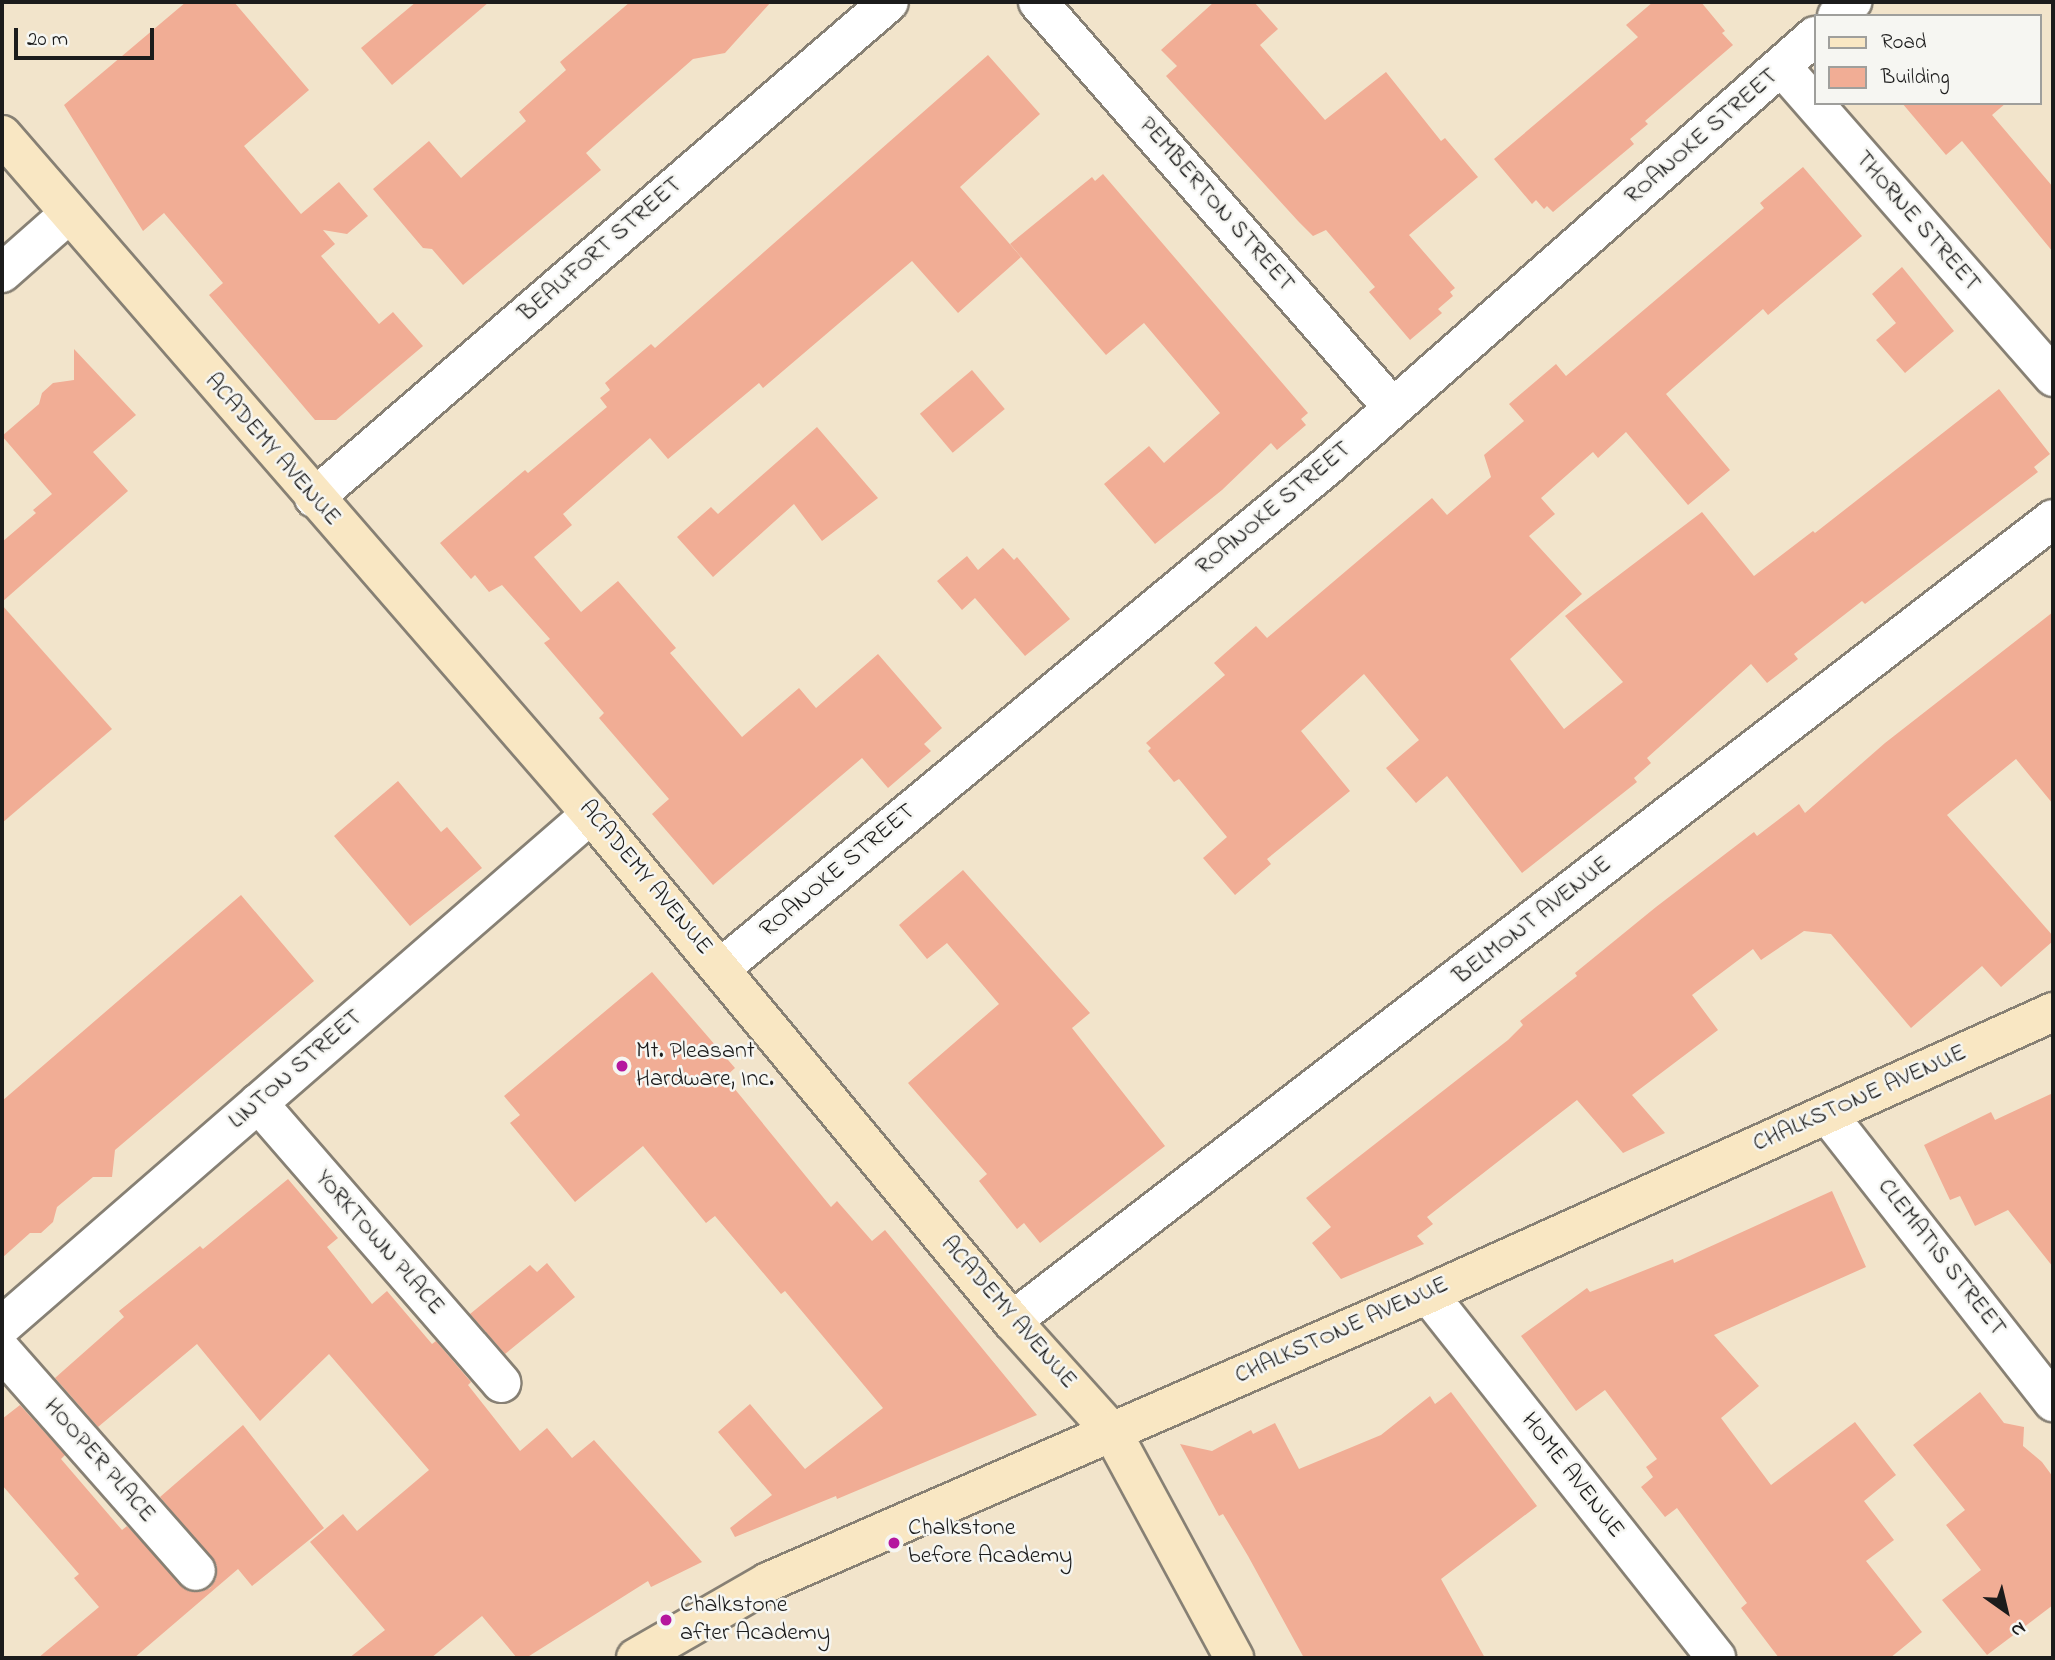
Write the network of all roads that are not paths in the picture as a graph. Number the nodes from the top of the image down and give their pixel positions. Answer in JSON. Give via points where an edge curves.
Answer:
{"nodes":[{"id":1,"x":889,"y":2,"type":"edge"},
{"id":2,"x":1038,"y":2,"type":"edge"},
{"id":3,"x":1852,"y":2,"type":"edge"},
{"id":4,"x":1839,"y":14,"type":"edge"},
{"id":5,"x":1814,"y":37,"type":"edge"},
{"id":6,"x":1782,"y":67,"type":"junction"},
{"id":7,"x":1814,"y":104,"type":"edge"},
{"id":8,"x":1815,"y":105,"type":"edge"},
{"id":9,"x":2,"y":135,"type":"edge"},
{"id":10,"x":69,"y":214,"type":"junction"},
{"id":11,"x":2,"y":272,"type":"edge"},
{"id":12,"x":2053,"y":377,"type":"edge"},
{"id":13,"x":1393,"y":408,"type":"junction"},
{"id":14,"x":314,"y":498,"type":"junction"},
{"id":15,"x":2053,"y":519,"type":"edge"},
{"id":16,"x":591,"y":814,"type":"junction"},
{"id":17,"x":721,"y":968,"type":"junction"},
{"id":18,"x":2053,"y":1012,"type":"edge"},
{"id":19,"x":258,"y":1103,"type":"junction"},
{"id":20,"x":1828,"y":1115,"type":"junction"},
{"id":21,"x":1428,"y":1294,"type":"junction"},
{"id":22,"x":1012,"y":1321,"type":"junction"},
{"id":23,"x":2,"y":1326,"type":"edge"},
{"id":24,"x":2,"y":1351,"type":"edge"},
{"id":25,"x":501,"y":1384,"type":"dead end"},
{"id":26,"x":2053,"y":1402,"type":"edge"},
{"id":27,"x":1112,"y":1432,"type":"junction"},
{"id":28,"x":196,"y":1571,"type":"dead end"},
{"id":29,"x":636,"y":1658,"type":"edge"},
{"id":30,"x":1234,"y":1658,"type":"edge"},
{"id":31,"x":1716,"y":1658,"type":"edge"}],
"edges":[{"from":1,"to":14,"type":"street","name":"BEAUFORT STREET"},
{"from":2,"to":13,"type":"street","name":"PEMBERTON STREET"},
{"from":3,"to":4,"type":"street"},
{"from":5,"to":6,"type":"street","name":"ROANOKE STREET"},
{"from":6,"to":7,"type":"street","name":"THORNE STREET"},
{"from":6,"to":13,"type":"street","name":"ROANOKE STREET"},
{"from":8,"to":12,"type":"street","name":"THORNE STREET"},
{"from":9,"to":10,"type":"street","name":"ACADEMY AVENUE"},
{"from":10,"to":11,"type":"street"},
{"from":10,"to":14,"type":"street","name":"ACADEMY AVENUE"},
{"from":13,"to":17,"type":"street","name":"ROANOKE STREET"},
{"from":14,"to":16,"type":"street","name":"ACADEMY AVENUE"},
{"from":15,"to":22,"type":"street","name":"BELMONT AVENUE"},
{"from":16,"to":17,"type":"street","name":"ACADEMY AVENUE"},
{"from":16,"to":19,"type":"street","name":"LINTON STREET"},
{"from":17,"to":22,"type":"street","name":"ACADEMY AVENUE"},
{"from":18,"to":20,"type":"street","name":"CHALKSTONE AVENUE"},
{"from":19,"to":23,"type":"street","name":"LINTON STREET"},
{"from":19,"to":25,"type":"street","name":"YORKTOWN PLACE"},
{"from":20,"to":21,"type":"street","name":"CHALKSTONE AVENUE"},
{"from":20,"to":26,"type":"street","name":"CLEMATIS STREET"},
{"from":21,"to":27,"type":"street","name":"CHALKSTONE AVENUE"},
{"from":21,"to":31,"type":"street","name":"HOME AVENUE"},
{"from":22,"to":27,"type":"street","name":"ACADEMY AVENUE"},
{"from":24,"to":28,"type":"street","name":"HOOPER PLACE"},
{"from":27,"to":29,"type":"street","name":"CHALKSTONE AVENUE","via":[[768,1582]]},
{"from":27,"to":30,"type":"street","name":"ACADEMY AVENUE"}]}
